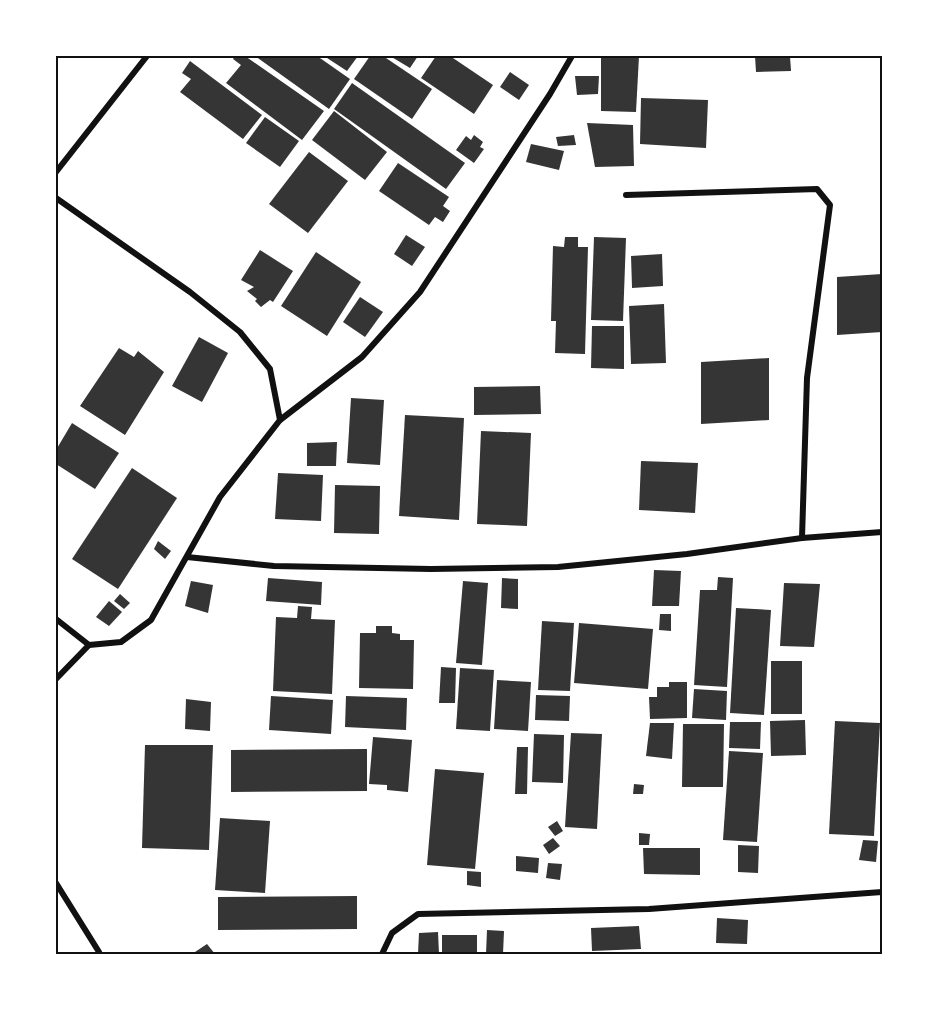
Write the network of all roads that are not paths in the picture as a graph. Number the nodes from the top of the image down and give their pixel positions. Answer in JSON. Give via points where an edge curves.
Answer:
{"nodes":[{"id":1,"x":147,"y":56,"type":"edge"},
{"id":2,"x":572,"y":56,"type":"edge"},
{"id":3,"x":56,"y":172,"type":"edge"},
{"id":4,"x":626,"y":195,"type":"dead end"},
{"id":5,"x":56,"y":198,"type":"edge"},
{"id":6,"x":280,"y":420,"type":"junction"},
{"id":7,"x":882,"y":532,"type":"edge"},
{"id":8,"x":802,"y":538,"type":"junction"},
{"id":9,"x":187,"y":557,"type":"junction"},
{"id":10,"x":56,"y":619,"type":"edge"},
{"id":11,"x":89,"y":645,"type":"junction"},
{"id":12,"x":56,"y":679,"type":"edge"},
{"id":13,"x":56,"y":883,"type":"edge"},
{"id":14,"x":882,"y":892,"type":"edge"},
{"id":15,"x":99,"y":952,"type":"dead end"},
{"id":16,"x":382,"y":954,"type":"edge"}],
"edges":[{"from":1,"to":3,"type":"street"},
{"from":2,"to":6,"type":"street","via":[[420,292],[362,357]]},
{"from":4,"to":8,"type":"street","via":[[817,189],[830,205],[807,378]]},
{"from":5,"to":6,"type":"street","via":[[240,332],[270,369]]},
{"from":6,"to":9,"type":"street","via":[[220,497]]},
{"from":7,"to":8,"type":"street"},
{"from":8,"to":9,"type":"street","via":[[558,567],[274,566]]},
{"from":9,"to":11,"type":"street","via":[[151,620],[121,642]]},
{"from":10,"to":11,"type":"street"},
{"from":11,"to":12,"type":"street"},
{"from":13,"to":15,"type":"street"},
{"from":14,"to":16,"type":"street","via":[[649,909],[418,914],[392,933]]}]}
